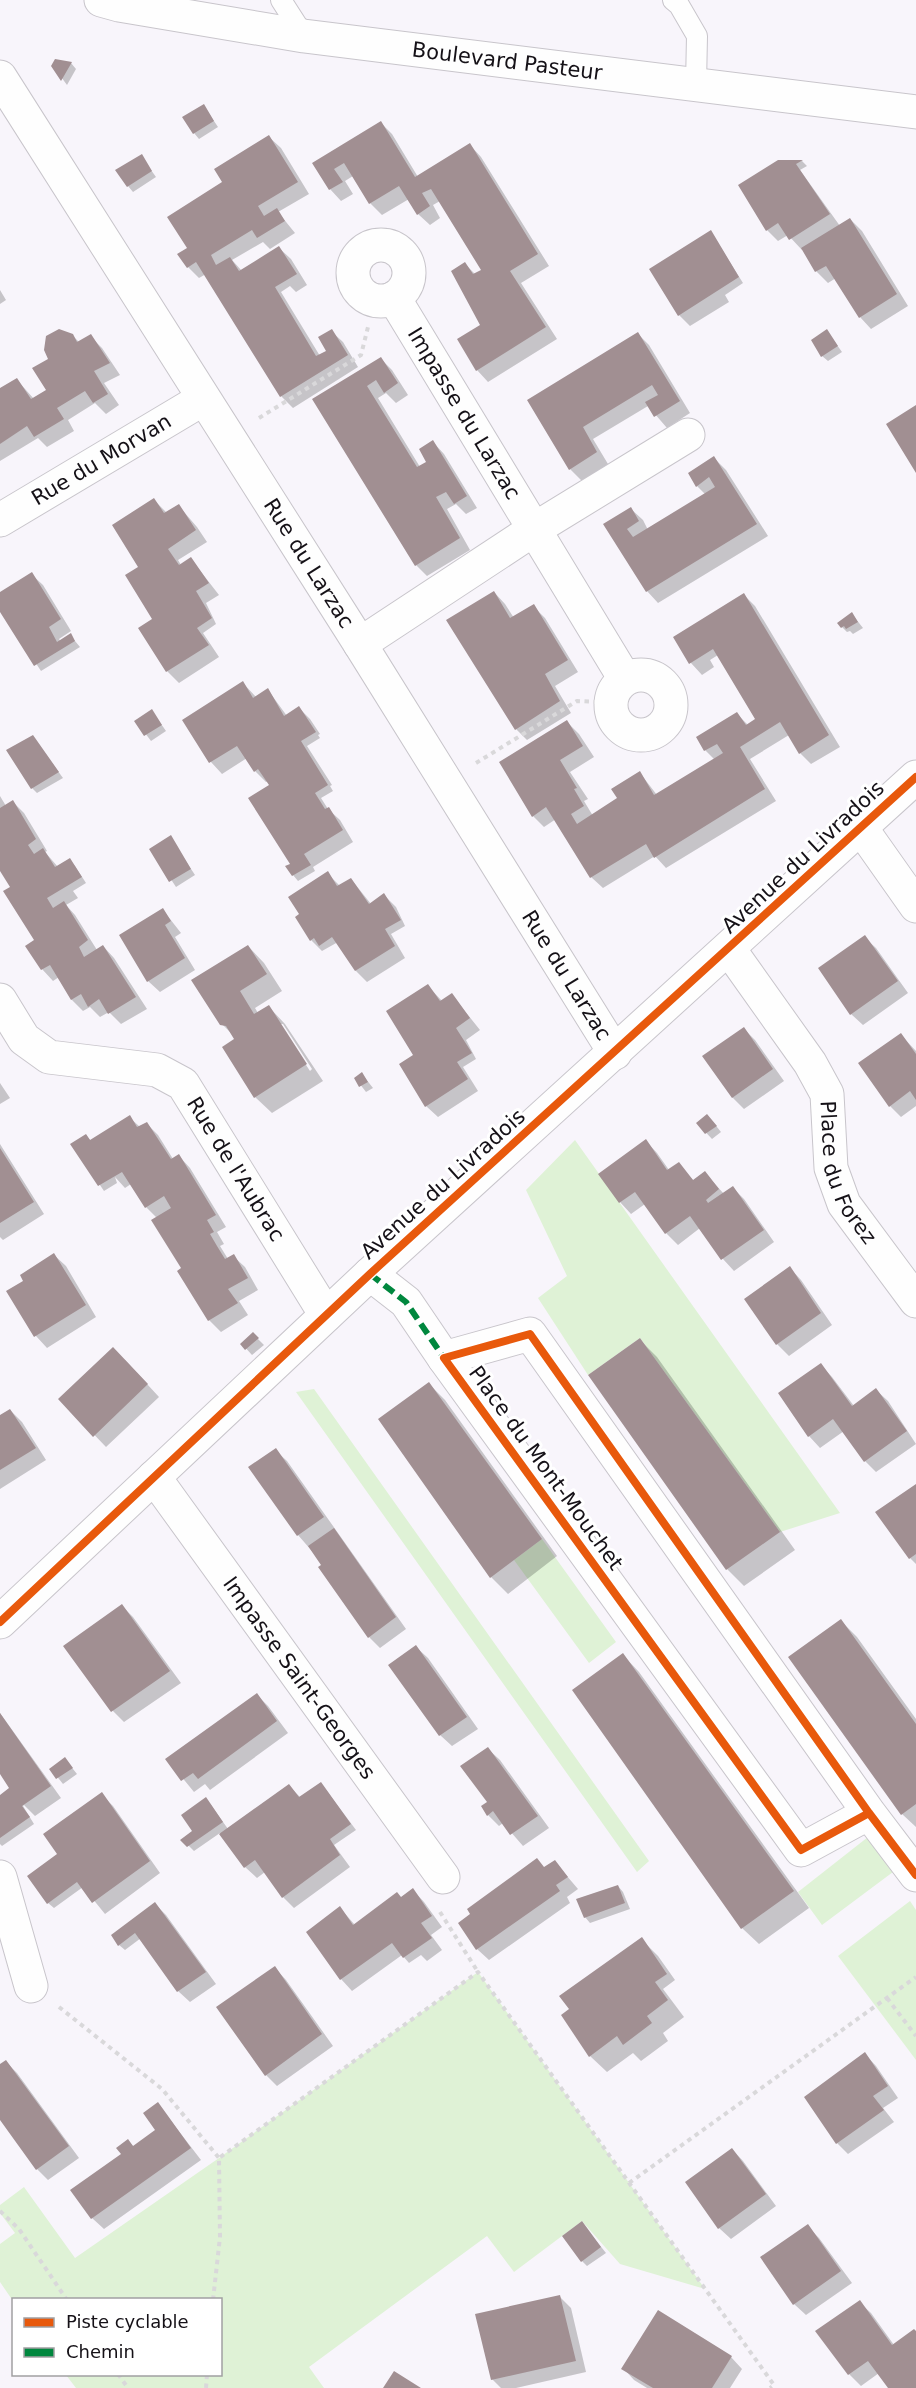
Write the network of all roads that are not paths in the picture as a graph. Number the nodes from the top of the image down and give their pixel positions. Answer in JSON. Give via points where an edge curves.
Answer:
{"nodes":[{"id":1,"x":101,"y":0,"type":"edge"},
{"id":2,"x":281,"y":0,"type":"edge"},
{"id":3,"x":673,"y":0,"type":"edge"},
{"id":4,"x":304,"y":36,"type":"junction"},
{"id":5,"x":0,"y":77,"type":"edge"},
{"id":6,"x":696,"y":84,"type":"junction"},
{"id":7,"x":916,"y":112,"type":"edge"},
{"id":8,"x":384,"y":299,"type":"road end"},
{"id":9,"x":203,"y":399,"type":"junction"},
{"id":10,"x":688,"y":435,"type":"dead end"},
{"id":11,"x":0,"y":520,"type":"edge"},
{"id":12,"x":533,"y":530,"type":"junction"},
{"id":13,"x":360,"y":644,"type":"junction"},
{"id":14,"x":618,"y":691,"type":"road end"},
{"id":15,"x":916,"y":777,"type":"edge"},
{"id":16,"x":861,"y":828,"type":"junction"},
{"id":17,"x":916,"y":906,"type":"edge"},
{"id":18,"x":729,"y":949,"type":"junction"},
{"id":19,"x":0,"y":1000,"type":"edge"},
{"id":20,"x":615,"y":1053,"type":"junction"},
{"id":21,"x":370,"y":1274,"type":"junction"},
{"id":22,"x":916,"y":1301,"type":"edge"},
{"id":23,"x":326,"y":1315,"type":"junction"},
{"id":24,"x":444,"y":1358,"type":"junction"},
{"id":25,"x":154,"y":1477,"type":"junction"},
{"id":26,"x":0,"y":1622,"type":"edge"},
{"id":27,"x":869,"y":1813,"type":"junction"},
{"id":28,"x":916,"y":1875,"type":"edge"},
{"id":29,"x":0,"y":1877,"type":"edge"},
{"id":30,"x":443,"y":1877,"type":"road end"},
{"id":31,"x":31,"y":1986,"type":"road end"}],
"edges":[{"from":1,"to":4,"type":"street","name":"Boulevard Pasteur"},
{"from":2,"to":4,"type":"lane"},
{"from":3,"to":6,"type":"lane","via":[[696,36]]},
{"from":4,"to":6,"type":"street","name":"Boulevard Pasteur"},
{"from":5,"to":9,"type":"street","name":"Rue du Larzac"},
{"from":6,"to":7,"type":"street","name":"Boulevard Pasteur"},
{"from":8,"to":12,"type":"street","name":"Impasse du Larzac"},
{"from":9,"to":11,"type":"street","name":"Rue du Morvan"},
{"from":9,"to":13,"type":"street","name":"Rue du Larzac"},
{"from":10,"to":12,"type":"street"},
{"from":12,"to":13,"type":"street"},
{"from":12,"to":14,"type":"street","name":"Impasse du Larzac"},
{"from":13,"to":20,"type":"street","name":"Rue du Larzac"},
{"from":15,"to":16,"type":"street","name":"Avenue du Livradois"},
{"from":16,"to":17,"type":"street"},
{"from":16,"to":18,"type":"street","name":"Avenue du Livradois"},
{"from":18,"to":20,"type":"street","name":"Avenue du Livradois"},
{"from":18,"to":22,"type":"street","name":"Place du Forez","via":[[810,1063],[827,1094],[831,1168],[844,1204]]},
{"from":19,"to":23,"type":"street","name":"Rue de l'Aubrac","via":[[24,1039],[49,1057],[157,1070],[183,1084]]},
{"from":20,"to":21,"type":"street","name":"Avenue du Livradois"},
{"from":21,"to":23,"type":"street","name":"Avenue du Livradois"},
{"from":21,"to":24,"type":"street","name":"Place du Mont-Mouchet","via":[[406,1302]]},
{"from":23,"to":25,"type":"street","name":"Avenue du Livradois"},
{"from":24,"to":27,"type":"street","name":"Place du Mont-Mouchet","via":[[530,1334]]},
{"from":24,"to":27,"type":"street","name":"Place du Mont-Mouchet","via":[[801,1850]]},
{"from":25,"to":26,"type":"street","name":"Avenue du Livradois"},
{"from":25,"to":30,"type":"street","name":"Impasse Saint-Georges"},
{"from":27,"to":28,"type":"street","name":"Place du Mont-Mouchet"},
{"from":29,"to":31,"type":"street"}]}
